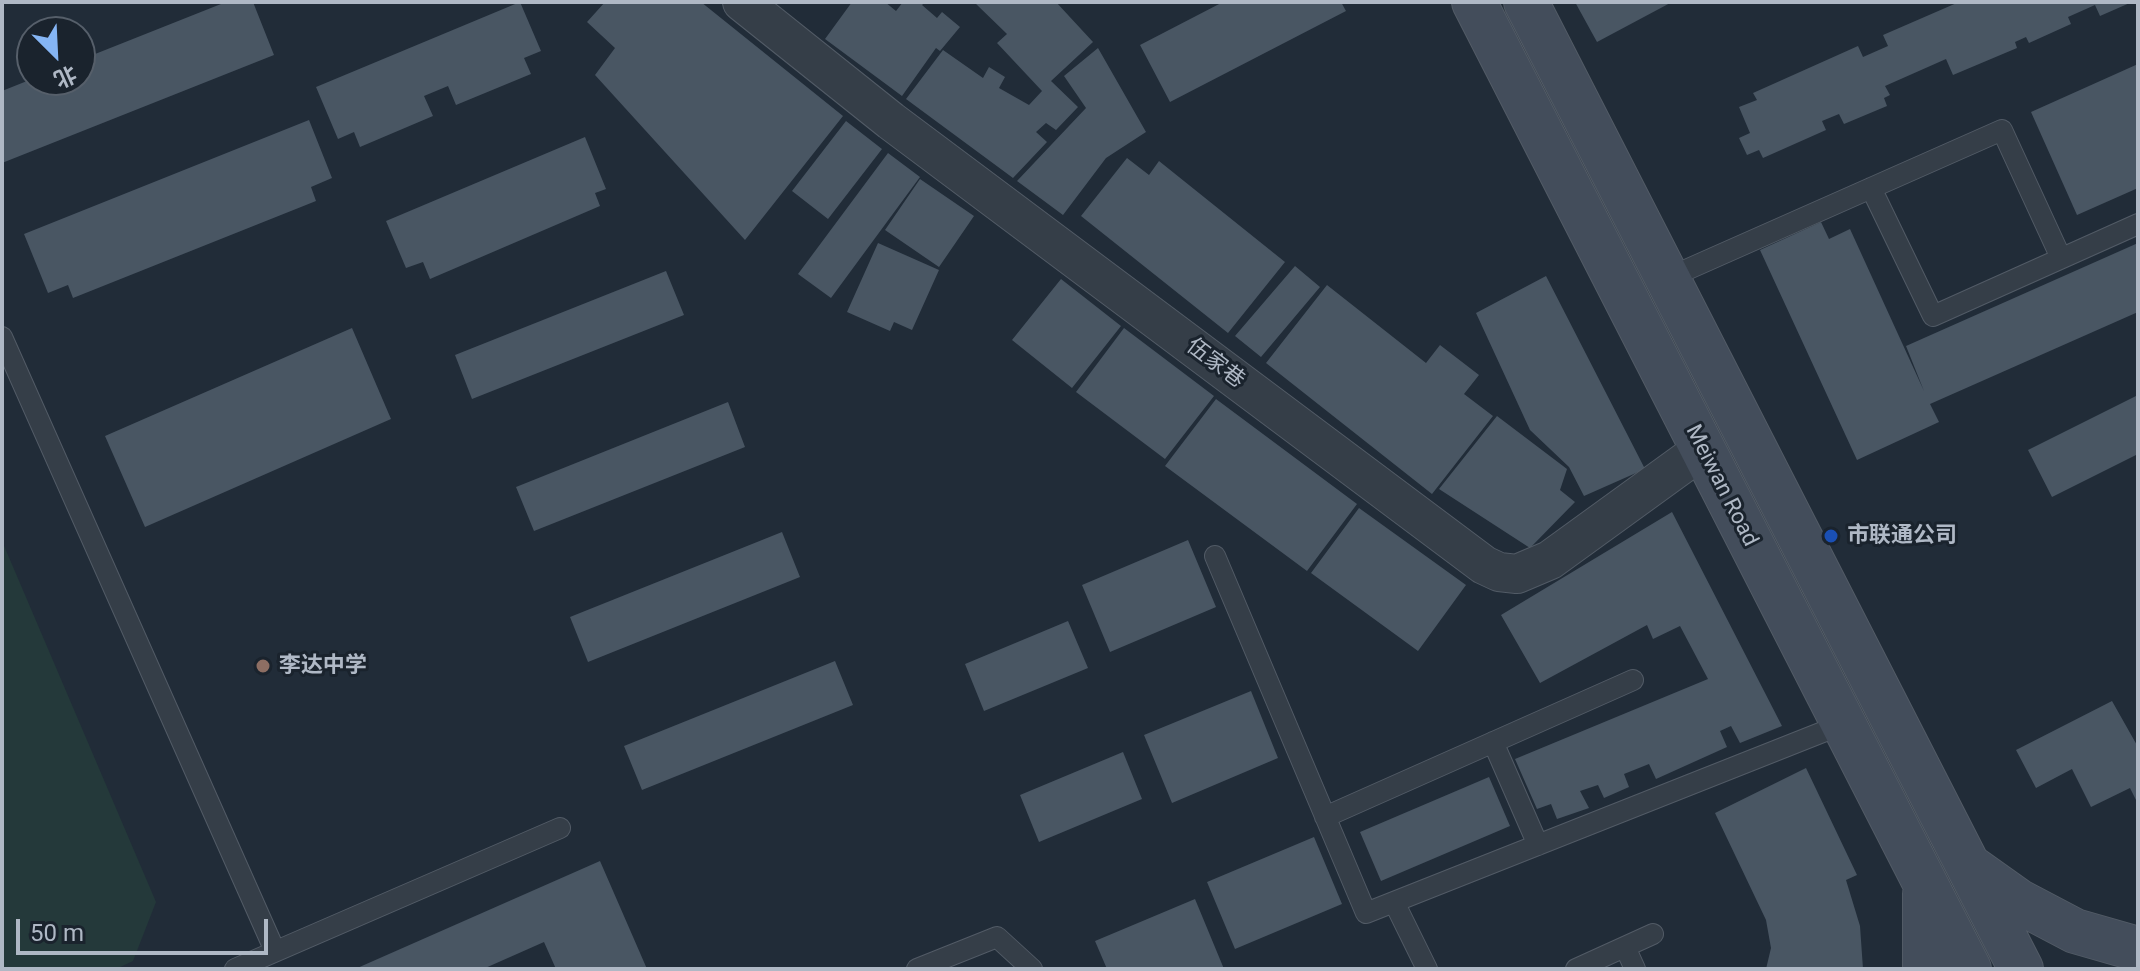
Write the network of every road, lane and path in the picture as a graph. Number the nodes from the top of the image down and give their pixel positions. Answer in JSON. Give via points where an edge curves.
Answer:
{"nodes":[{"id":1,"x":742,"y":2,"type":"edge"},
{"id":2,"x":1474,"y":2,"type":"edge"},
{"id":3,"x":1526,"y":2,"type":"edge"},
{"id":4,"x":1871,"y":188,"type":"junction"},
{"id":5,"x":2138,"y":224,"type":"edge"},
{"id":6,"x":2061,"y":258,"type":"junction"},
{"id":7,"x":1668,"y":278,"type":"junction"},
{"id":8,"x":2,"y":337,"type":"edge"},
{"id":9,"x":1703,"y":449,"type":"junction"},
{"id":10,"x":1215,"y":556,"type":"dead end"},
{"id":11,"x":1633,"y":680,"type":"dead end"},
{"id":12,"x":1843,"y":724,"type":"junction"},
{"id":13,"x":1493,"y":742,"type":"junction"},
{"id":14,"x":1325,"y":817,"type":"junction"},
{"id":15,"x":560,"y":828,"type":"dead end"},
{"id":16,"x":1538,"y":845,"type":"junction"},
{"id":17,"x":1968,"y":865,"type":"junction"},
{"id":18,"x":1925,"y":883,"type":"junction"},
{"id":19,"x":1394,"y":902,"type":"junction"},
{"id":20,"x":1653,"y":934,"type":"dead end"},
{"id":21,"x":1625,"y":947,"type":"junction"},
{"id":22,"x":2138,"y":949,"type":"edge"},
{"id":23,"x":275,"y":951,"type":"junction"},
{"id":24,"x":235,"y":969,"type":"edge"},
{"id":25,"x":917,"y":969,"type":"edge"},
{"id":26,"x":1032,"y":969,"type":"edge"},
{"id":27,"x":1427,"y":969,"type":"edge"},
{"id":28,"x":1576,"y":969,"type":"edge"},
{"id":29,"x":1635,"y":969,"type":"edge"},
{"id":30,"x":1925,"y":969,"type":"edge"},
{"id":31,"x":1969,"y":969,"type":"edge"},
{"id":32,"x":2021,"y":969,"type":"edge"}],
"edges":[{"from":1,"to":9,"type":"street","name":"伍家巷","via":[[891,121],[1499,572],[1517,574],[1550,560]]},
{"from":2,"to":9,"type":"street","name":"Meiwan Road"},
{"from":3,"to":7,"type":"street"},
{"from":4,"to":6,"type":"lane","via":[[1933,316]]},
{"from":4,"to":6,"type":"lane","via":[[2002,130]]},
{"from":4,"to":7,"type":"lane"},
{"from":5,"to":6,"type":"lane"},
{"from":7,"to":17,"type":"street"},
{"from":8,"to":23,"type":"lane"},
{"from":9,"to":12,"type":"street","name":"Meiwan Road"},
{"from":10,"to":14,"type":"lane"},
{"from":11,"to":13,"type":"lane"},
{"from":12,"to":16,"type":"lane"},
{"from":12,"to":18,"type":"street","name":"Meiwan Road"},
{"from":13,"to":14,"type":"lane"},
{"from":13,"to":16,"type":"lane"},
{"from":14,"to":19,"type":"lane","via":[[1366,913]]},
{"from":15,"to":23,"type":"lane"},
{"from":16,"to":19,"type":"lane"},
{"from":17,"to":22,"type":"street","via":[[2018,901],[2075,931]]},
{"from":17,"to":32,"type":"street"},
{"from":18,"to":30,"type":"street"},
{"from":18,"to":31,"type":"street","name":"Meiwan Road"},
{"from":19,"to":27,"type":"lane"},
{"from":20,"to":21,"type":"lane"},
{"from":21,"to":28,"type":"lane"},
{"from":21,"to":29,"type":"lane"},
{"from":23,"to":24,"type":"lane"},
{"from":25,"to":26,"type":"lane","via":[[997,937]]}]}
